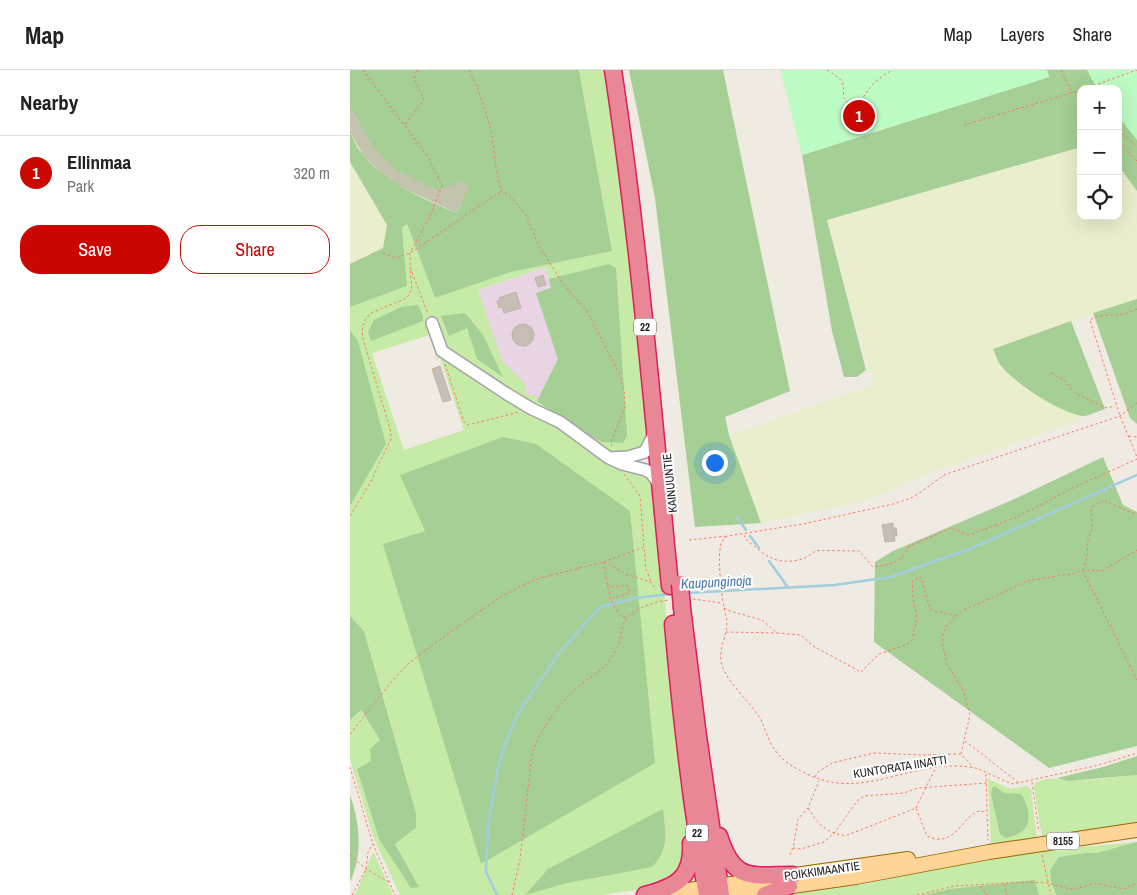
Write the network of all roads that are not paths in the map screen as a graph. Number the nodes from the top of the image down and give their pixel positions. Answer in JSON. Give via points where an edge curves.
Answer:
{"nodes":[{"id":1,"x":613,"y":70,"type":"edge"},
{"id":2,"x":624,"y":70,"type":"edge"},
{"id":3,"x":432,"y":323,"type":"road end"},
{"id":4,"x":654,"y":432,"type":"junction"},
{"id":5,"x":613,"y":459,"type":"junction"},
{"id":6,"x":660,"y":487,"type":"junction"},
{"id":7,"x":669,"y":587,"type":"junction"},
{"id":8,"x":696,"y":778,"type":"junction"},
{"id":9,"x":1137,"y":830,"type":"edge"},
{"id":10,"x":791,"y":881,"type":"junction"},
{"id":11,"x":717,"y":891,"type":"edge"},
{"id":12,"x":645,"y":895,"type":"edge"},
{"id":13,"x":655,"y":895,"type":"edge"},
{"id":14,"x":765,"y":895,"type":"edge"}],
"edges":[{"from":1,"to":4,"type":"highway","name":"KAINUUNTIE","number":"22","via":[[634,225]]},
{"from":2,"to":7,"type":"highway","name":"KAINUUNTIE","number":"22","via":[[650,270]]},
{"from":3,"to":5,"type":"lane","via":[[442,351],[532,409],[560,422]]},
{"from":4,"to":5,"type":"lane","via":[[645,452]]},
{"from":4,"to":6,"type":"highway","name":"KAINUUNTIE","number":"22"},
{"from":5,"to":6,"type":"lane","via":[[646,470]]},
{"from":6,"to":7,"type":"highway","name":"KAINUUNTIE","number":"22"},
{"from":7,"to":8,"type":"highway","name":"KAINUUNTIE","number":"22","bridge":true},
{"from":8,"to":10,"type":"highway","via":[[731,864],[744,874]]},
{"from":8,"to":11,"type":"highway","name":"KAINUUNTIE","number":"22"},
{"from":8,"to":12,"type":"highway","via":[[689,869],[678,882]]},
{"from":9,"to":10,"type":"main road","name":"POIKKIMAANTIE","number":"8155","via":[[989,852],[923,857]]},
{"from":10,"to":11,"type":"main road","name":"POIKKIMAANTIE","number":"8155"},
{"from":10,"to":14,"type":"highway"},
{"from":11,"to":13,"type":"main road","name":"POIKKIMAANTIE"}]}
